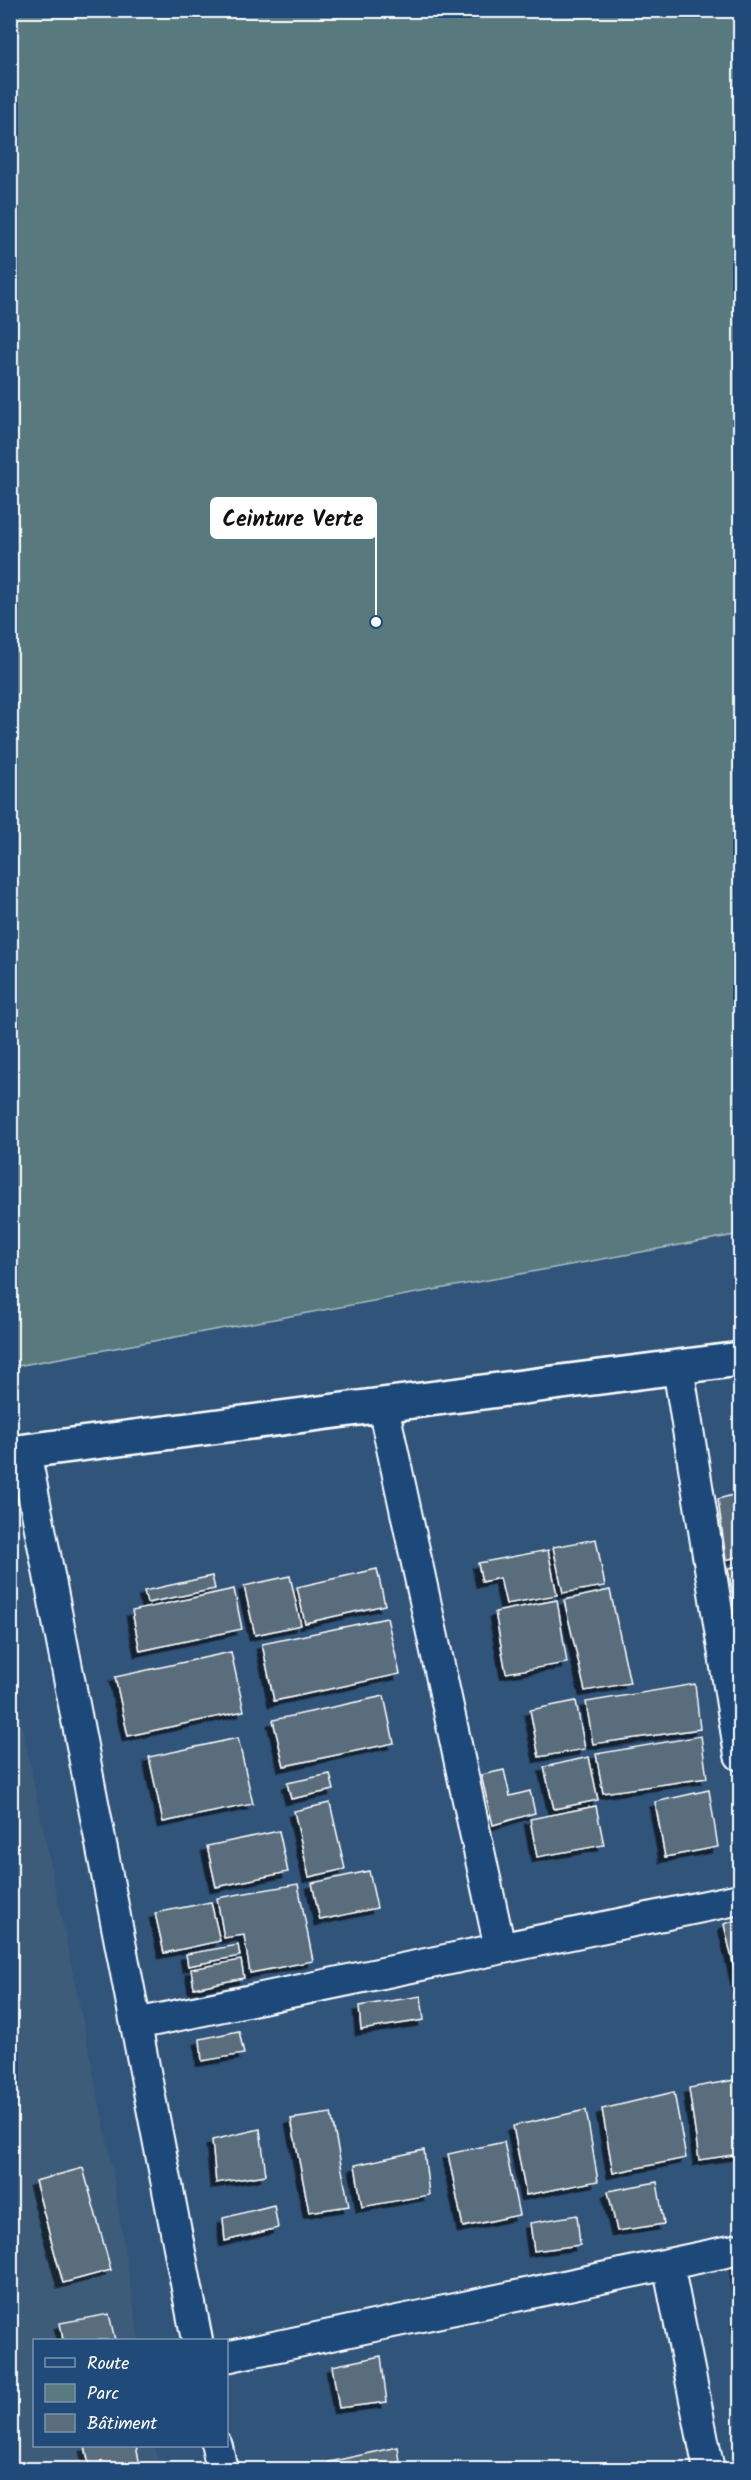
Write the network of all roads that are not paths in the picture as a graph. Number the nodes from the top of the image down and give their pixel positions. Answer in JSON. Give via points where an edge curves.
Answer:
{"nodes":[{"id":1,"x":741,"y":1359,"type":"edge"},
{"id":2,"x":678,"y":1367,"type":"junction"},
{"id":3,"x":383,"y":1406,"type":"junction"},
{"id":4,"x":18,"y":1452,"type":"edge"},
{"id":5,"x":741,"y":1755,"type":"edge"},
{"id":6,"x":741,"y":1899,"type":"edge"},
{"id":7,"x":500,"y":1948,"type":"junction"},
{"id":8,"x":136,"y":2024,"type":"junction"},
{"id":9,"x":741,"y":2249,"type":"edge"},
{"id":10,"x":668,"y":2264,"type":"junction"},
{"id":11,"x":197,"y":2339,"type":"edge"},
{"id":12,"x":228,"y":2357,"type":"edge"},
{"id":13,"x":218,"y":2447,"type":"edge"},
{"id":14,"x":222,"y":2469,"type":"edge"},
{"id":15,"x":710,"y":2469,"type":"edge"}],
"edges":[{"from":1,"to":2,"type":"street"},
{"from":2,"to":3,"type":"street"},
{"from":2,"to":5,"type":"street"},
{"from":3,"to":4,"type":"street"},
{"from":3,"to":7,"type":"street"},
{"from":4,"to":8,"type":"street"},
{"from":6,"to":7,"type":"street"},
{"from":7,"to":8,"type":"street"},
{"from":8,"to":11,"type":"street"},
{"from":9,"to":10,"type":"street"},
{"from":10,"to":12,"type":"street"},
{"from":10,"to":15,"type":"street"},
{"from":13,"to":14,"type":"street"}]}
